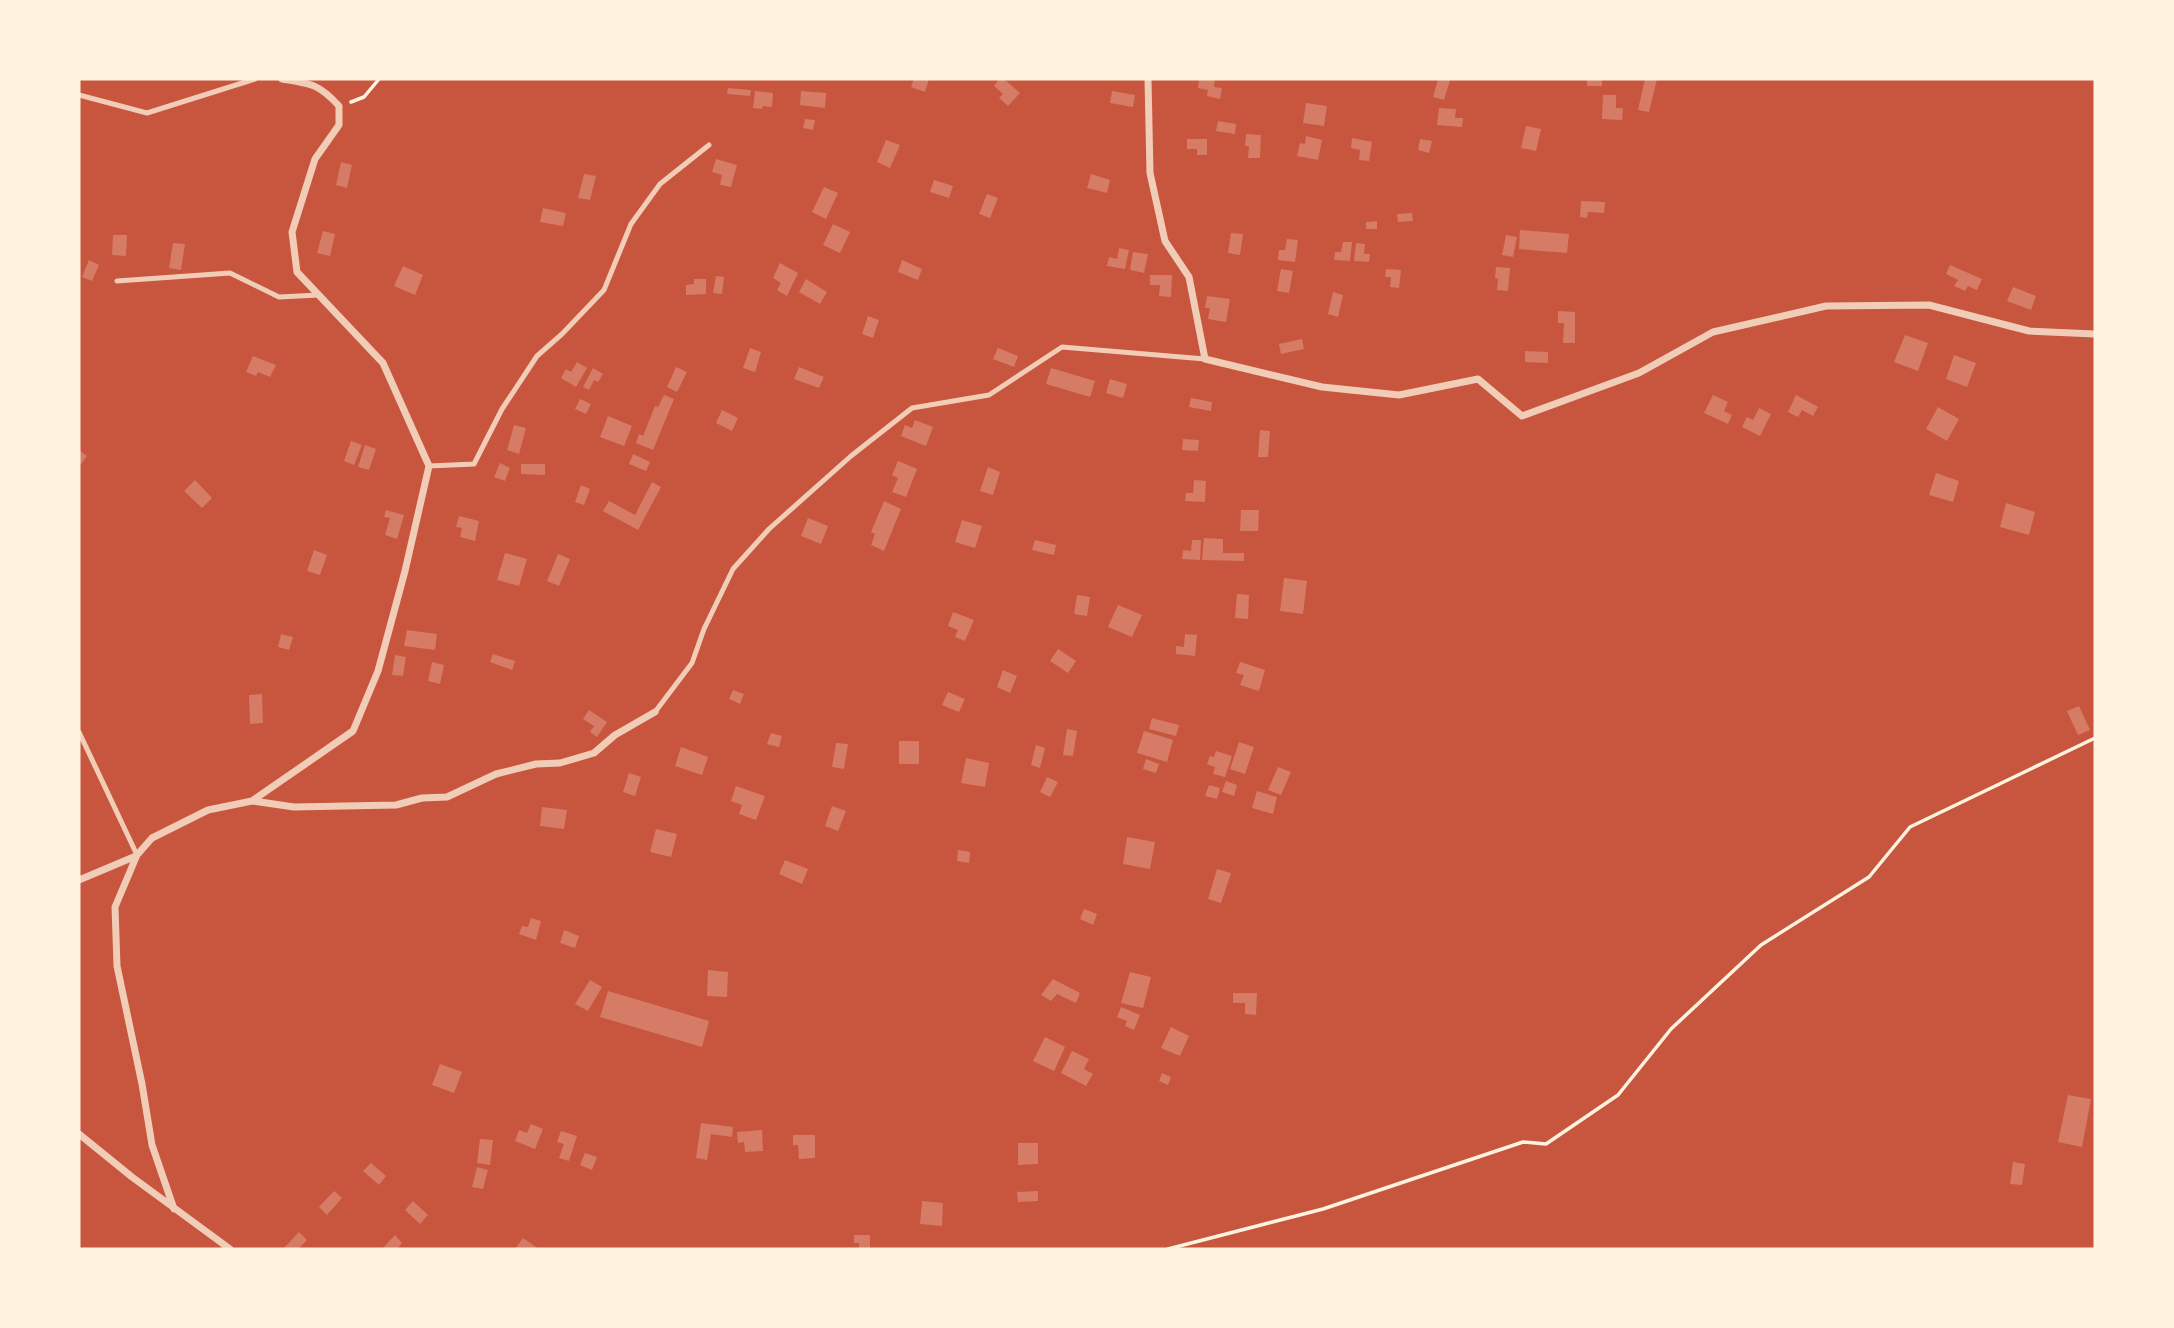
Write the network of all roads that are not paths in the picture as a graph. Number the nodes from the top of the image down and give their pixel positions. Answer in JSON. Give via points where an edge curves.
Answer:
{"nodes":[{"id":1,"x":255,"y":79,"type":"edge"},
{"id":2,"x":282,"y":79,"type":"edge"},
{"id":3,"x":1148,"y":79,"type":"edge"},
{"id":4,"x":79,"y":95,"type":"edge"},
{"id":5,"x":709,"y":145,"type":"dead end"},
{"id":6,"x":117,"y":281,"type":"dead end"},
{"id":7,"x":319,"y":295,"type":"junction"},
{"id":8,"x":2095,"y":334,"type":"edge"},
{"id":9,"x":1205,"y":359,"type":"junction"},
{"id":10,"x":429,"y":466,"type":"junction"},
{"id":11,"x":655,"y":712,"type":"joint"},
{"id":12,"x":79,"y":732,"type":"edge"},
{"id":13,"x":252,"y":801,"type":"junction"},
{"id":14,"x":137,"y":855,"type":"junction"},
{"id":15,"x":79,"y":880,"type":"edge"},
{"id":16,"x":79,"y":1134,"type":"edge"},
{"id":17,"x":174,"y":1209,"type":"junction"},
{"id":18,"x":230,"y":1249,"type":"edge"}],
"edges":[{"from":1,"to":4,"type":"lane","via":[[147,113]]},
{"from":2,"to":7,"type":"street","via":[[326,90],[339,106],[339,125],[315,159],[292,232],[297,272]]},
{"from":3,"to":9,"type":"street","via":[[1150,173],[1165,241],[1189,277]]},
{"from":5,"to":10,"type":"lane","via":[[660,184],[631,224],[604,290],[537,356],[502,409],[474,464]]},
{"from":6,"to":7,"type":"lane","via":[[230,273],[279,297]]},
{"from":7,"to":10,"type":"street","via":[[383,363]]},
{"from":8,"to":9,"type":"street","via":[[2029,331],[1929,305],[1826,306],[1713,332],[1639,373],[1522,416],[1478,379],[1399,395],[1322,387]]},
{"from":9,"to":11,"type":"lane","via":[[1062,347],[989,395],[912,408],[769,529],[733,569],[692,663]]},
{"from":10,"to":13,"type":"street","via":[[378,671],[354,731]]},
{"from":11,"to":13,"type":"street","via":[[594,753],[496,774],[447,797],[396,805],[294,807]]},
{"from":12,"to":14,"type":"lane"},
{"from":13,"to":14,"type":"street","via":[[208,810],[152,838]]},
{"from":14,"to":15,"type":"street"},
{"from":14,"to":17,"type":"street","via":[[116,907],[117,966],[152,1145]]},
{"from":16,"to":17,"type":"street"},
{"from":17,"to":18,"type":"street"}]}
